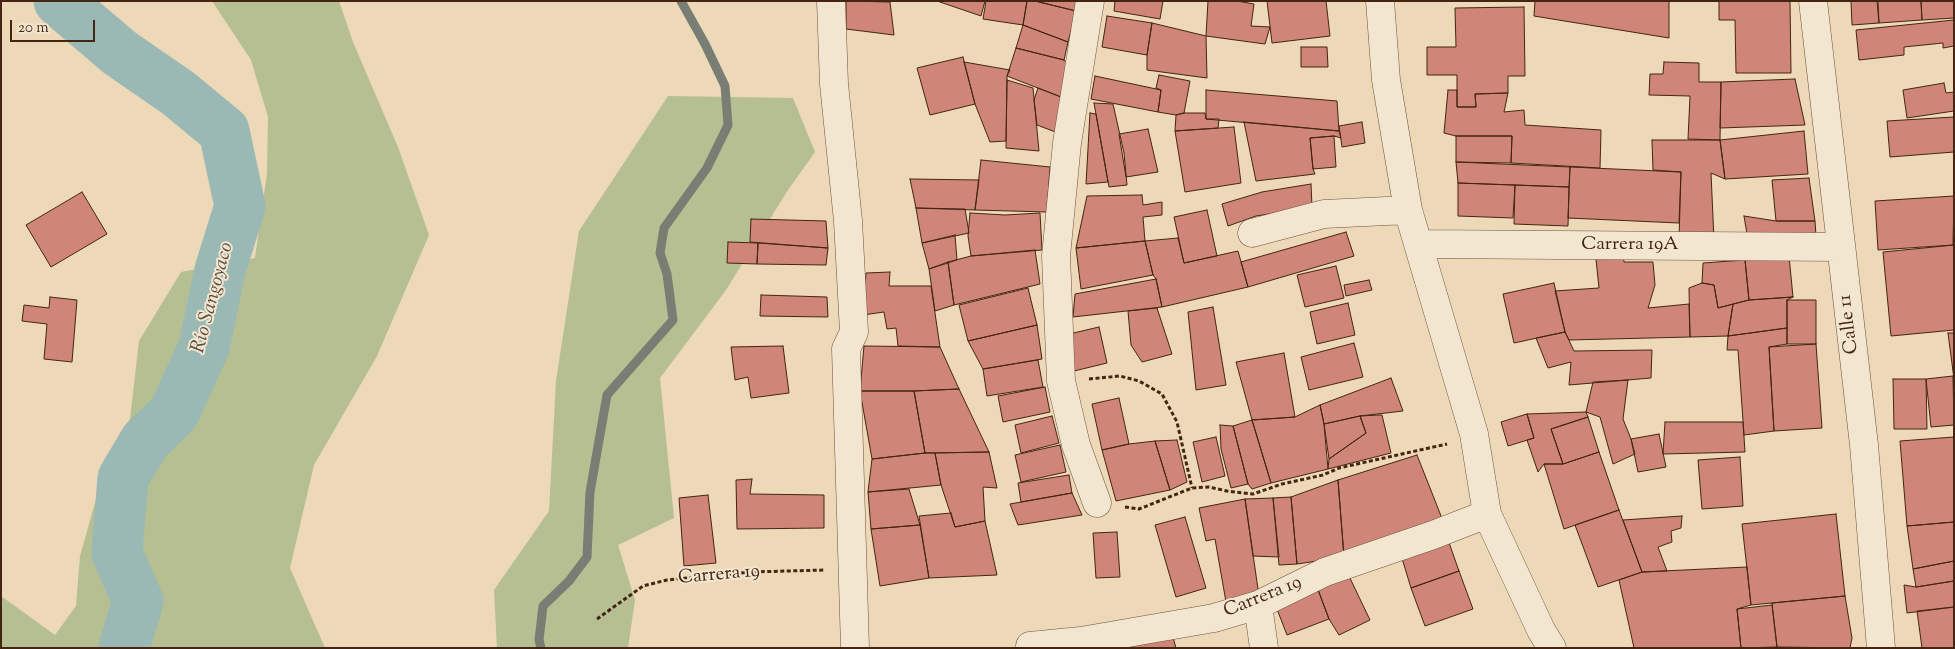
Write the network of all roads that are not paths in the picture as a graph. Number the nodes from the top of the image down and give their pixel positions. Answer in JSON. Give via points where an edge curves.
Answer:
{"nodes":[{"id":1,"x":830,"y":1,"type":"edge"},
{"id":2,"x":1090,"y":1,"type":"edge"},
{"id":3,"x":1380,"y":1,"type":"edge"},
{"id":4,"x":1813,"y":1,"type":"edge"},
{"id":5,"x":1408,"y":210,"type":"junction"},
{"id":6,"x":1252,"y":233,"type":"dead end"},
{"id":7,"x":1418,"y":244,"type":"junction"},
{"id":8,"x":1841,"y":248,"type":"junction"},
{"id":9,"x":1097,"y":503,"type":"road end"},
{"id":10,"x":1487,"y":514,"type":"junction"},
{"id":11,"x":1258,"y":605,"type":"junction"},
{"id":12,"x":1030,"y":646,"type":"dead end"},
{"id":13,"x":855,"y":648,"type":"edge"},
{"id":14,"x":1264,"y":648,"type":"edge"},
{"id":15,"x":1552,"y":648,"type":"edge"},
{"id":16,"x":1881,"y":648,"type":"edge"}],
"edges":[{"from":1,"to":13,"type":"street","via":[[854,332],[846,349]]},
{"from":2,"to":9,"type":"street","via":[[1067,143],[1056,256],[1062,386],[1076,445]]},
{"from":3,"to":5,"type":"street","via":[[1386,80]]},
{"from":4,"to":8,"type":"street","name":"Calle 11"},
{"from":5,"to":6,"type":"street","via":[[1324,214]]},
{"from":5,"to":7,"type":"street"},
{"from":7,"to":8,"type":"street","name":"Carrera 19A"},
{"from":7,"to":10,"type":"street","via":[[1474,434]]},
{"from":8,"to":16,"type":"street","name":"Calle 11","via":[[1864,445]]},
{"from":10,"to":11,"type":"street","name":"Carrera 19","via":[[1325,572]]},
{"from":10,"to":15,"type":"street"},
{"from":11,"to":12,"type":"street","name":"Carrera 19","via":[[1214,618],[1081,641]]},
{"from":11,"to":14,"type":"street"}]}
